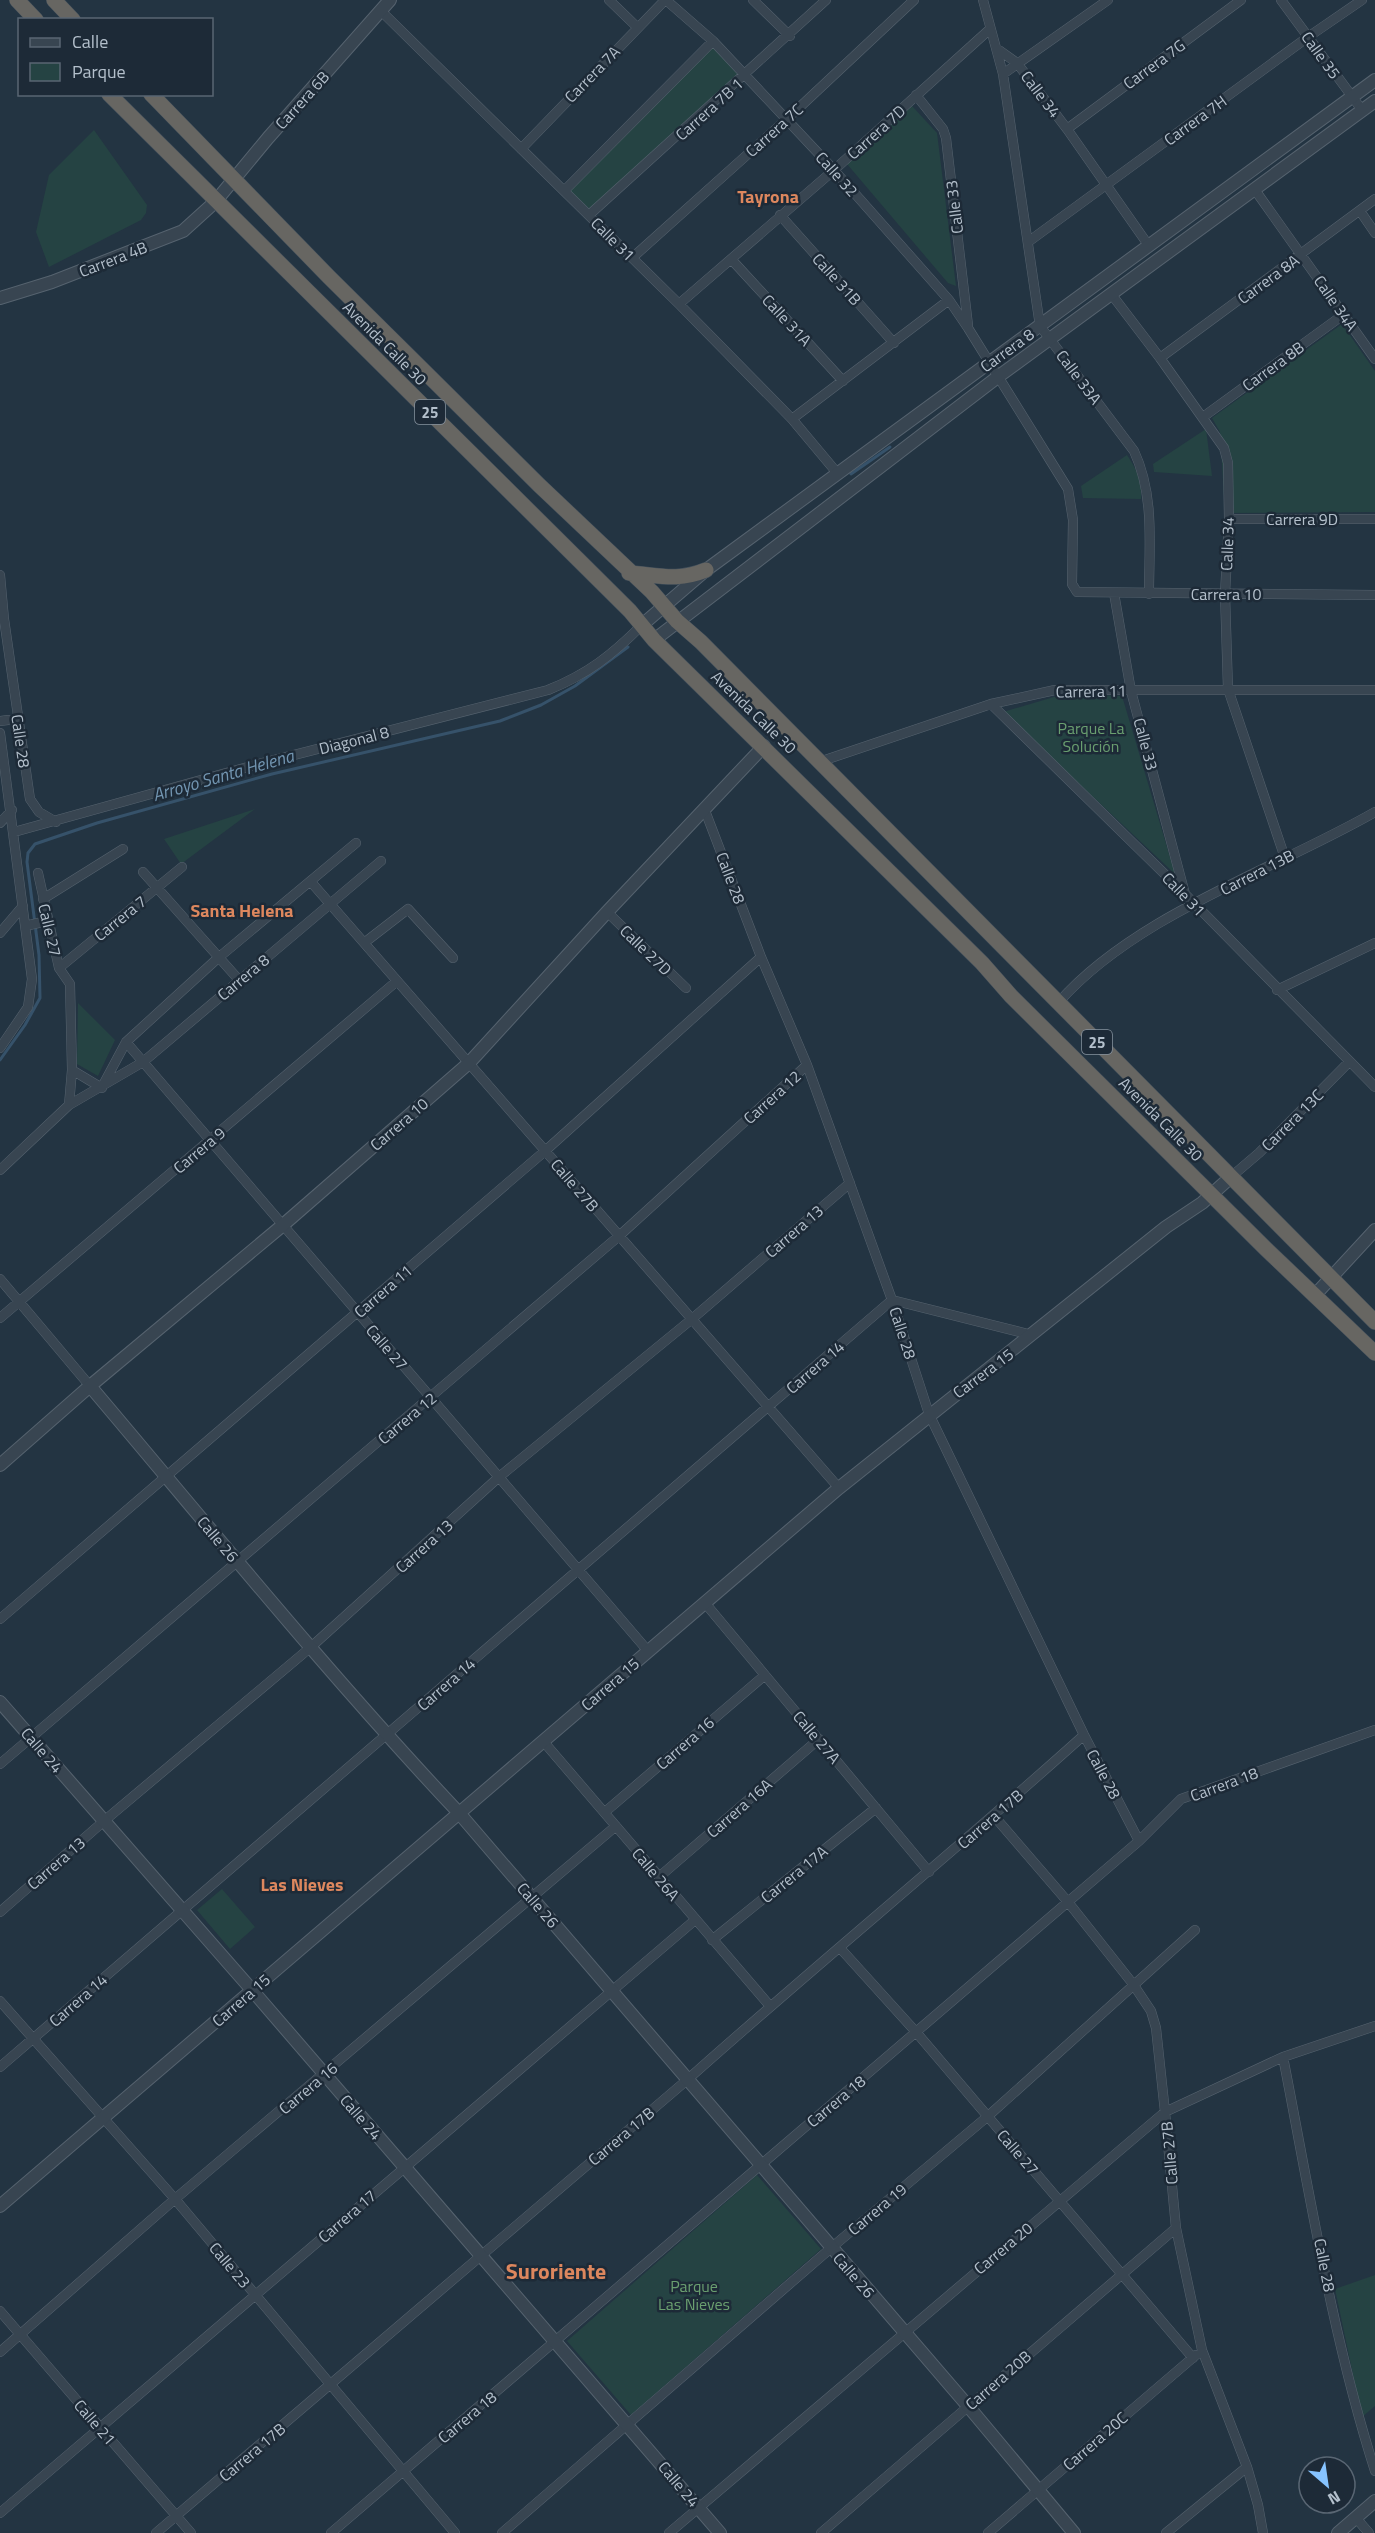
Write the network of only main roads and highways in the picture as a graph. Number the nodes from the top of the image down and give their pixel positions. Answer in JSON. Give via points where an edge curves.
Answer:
{"nodes":[{"id":1,"x":17,"y":0,"type":"edge"},
{"id":2,"x":54,"y":0,"type":"edge"},
{"id":3,"x":34,"y":18,"type":"edge"},
{"id":4,"x":71,"y":18,"type":"edge"},
{"id":5,"x":111,"y":96,"type":"edge"},
{"id":6,"x":153,"y":96,"type":"edge"},
{"id":7,"x":706,"y":570,"type":"road end"},
{"id":8,"x":629,"y":573,"type":"junction"},
{"id":9,"x":1375,"y":1322,"type":"edge"},
{"id":10,"x":1375,"y":1353,"type":"edge"}],
"edges":[{"from":1,"to":3,"type":"highway"},
{"from":2,"to":4,"type":"highway"},
{"from":5,"to":10,"type":"highway","name":"Avenida Calle 30","number":"25","via":[[1019,1004]]},
{"from":6,"to":8,"type":"highway","name":"Avenida Calle 30","number":"25","via":[[405,353]]},
{"from":7,"to":8,"type":"highway","via":[[669,578]]},
{"from":8,"to":9,"type":"highway","name":"Avenida Calle 30","number":"25"}]}
